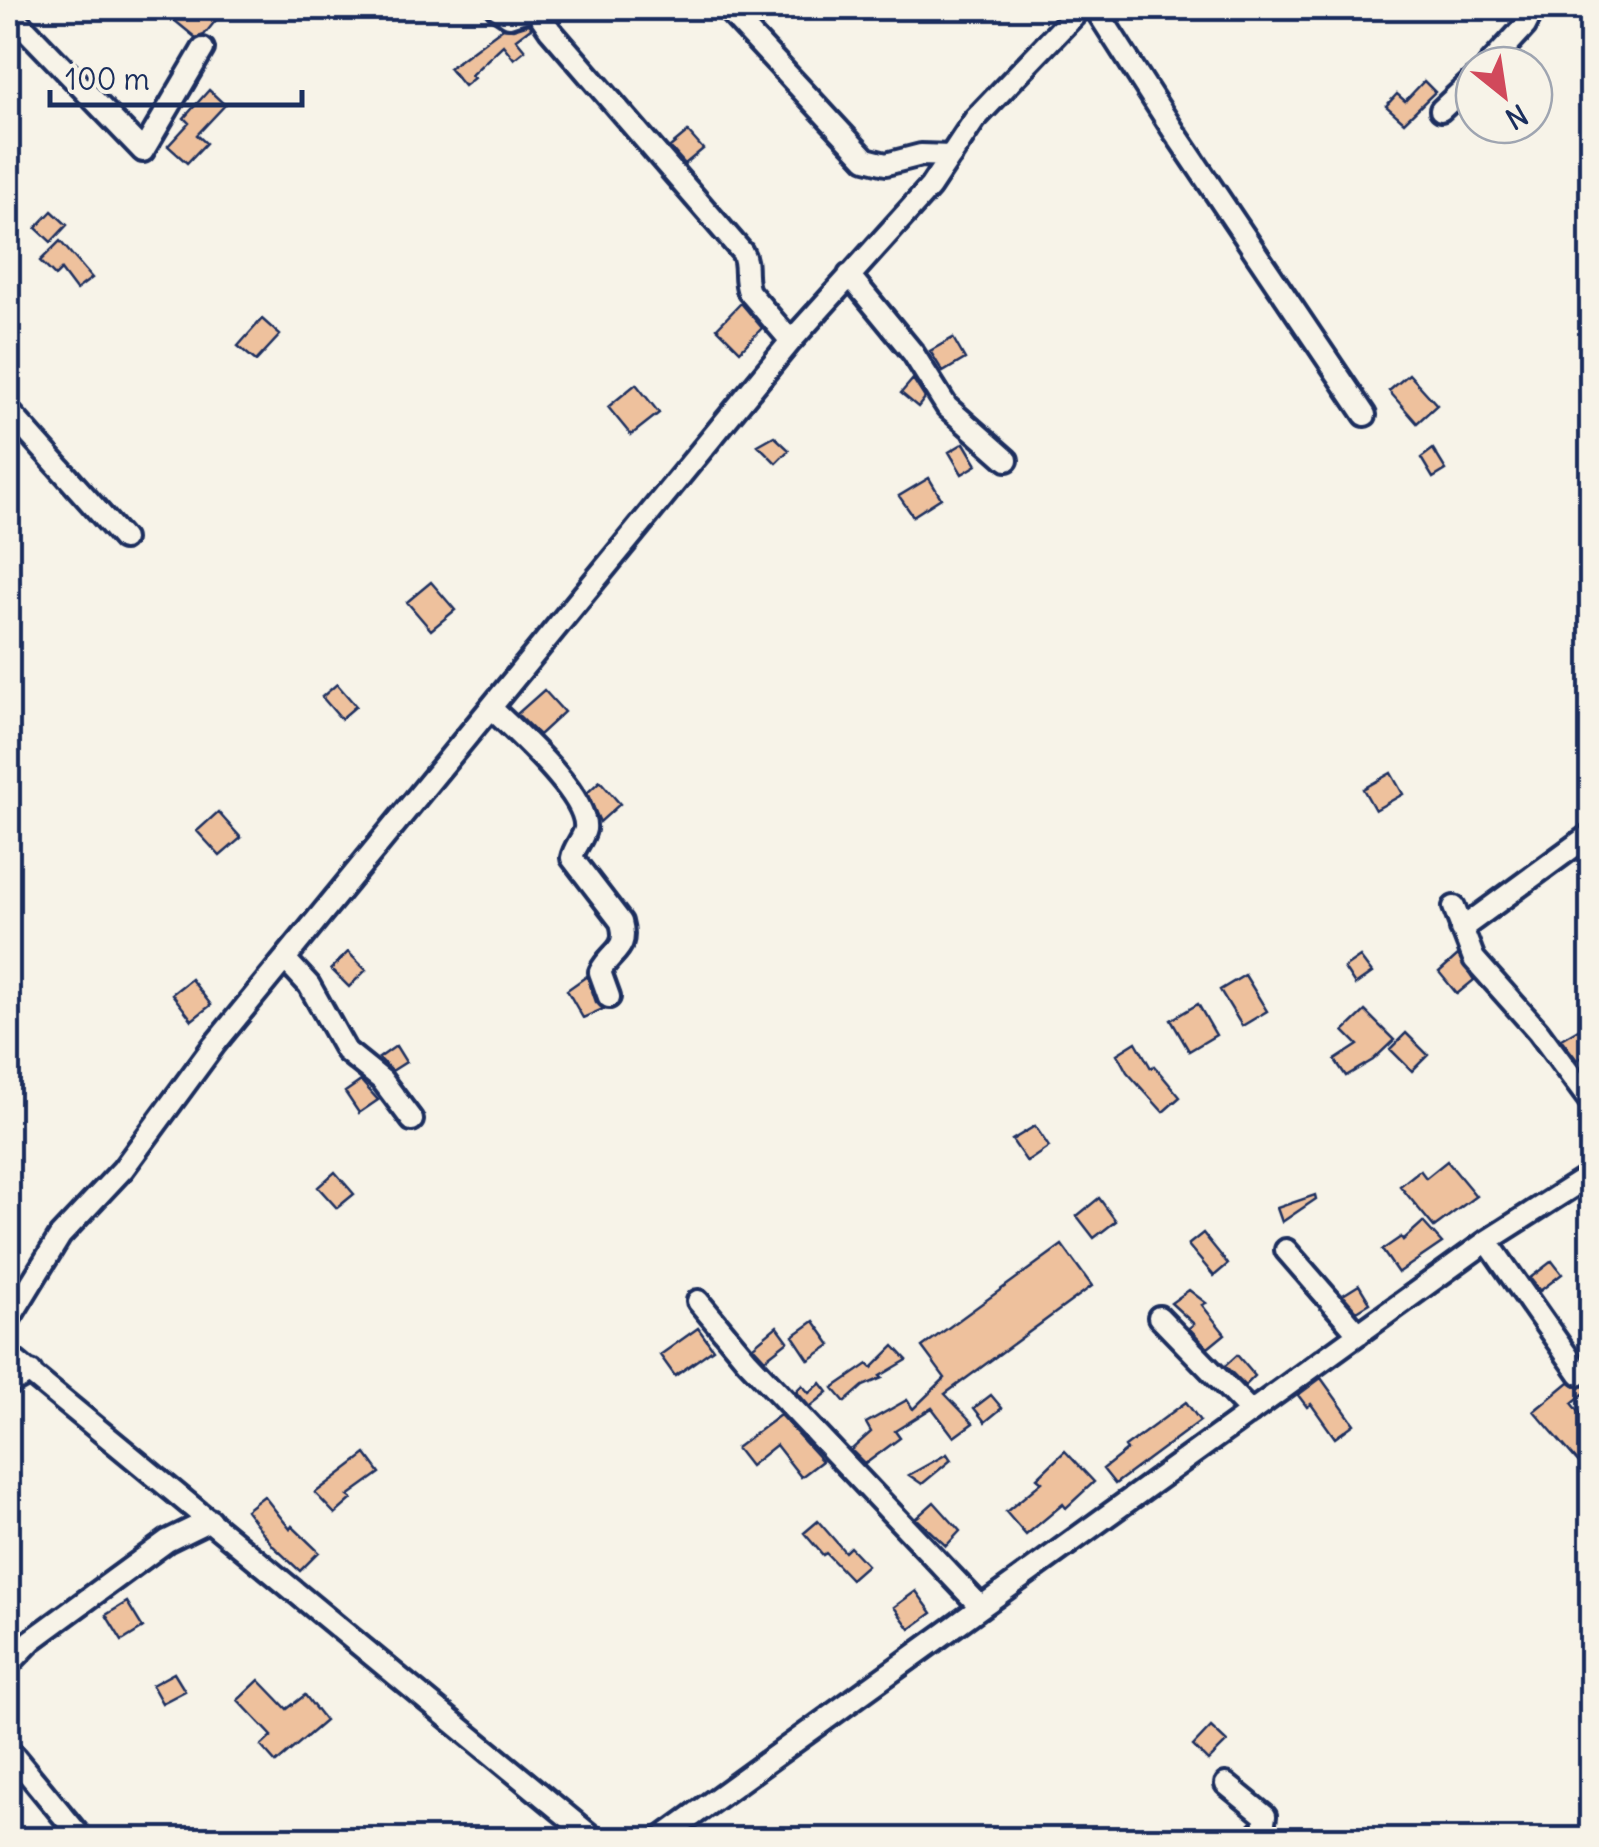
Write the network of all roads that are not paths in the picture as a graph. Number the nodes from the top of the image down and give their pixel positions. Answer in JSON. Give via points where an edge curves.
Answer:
{"nodes":[{"id":1,"x":497,"y":8,"type":"edge"},
{"id":2,"x":534,"y":8,"type":"edge"},
{"id":3,"x":726,"y":8,"type":"edge"},
{"id":4,"x":1082,"y":8,"type":"edge"},
{"id":5,"x":1095,"y":8,"type":"edge"},
{"id":6,"x":1522,"y":8,"type":"edge"},
{"id":7,"x":8,"y":11,"type":"edge"},
{"id":8,"x":1507,"y":45,"type":"edge"},
{"id":9,"x":203,"y":49,"type":"dead end"},
{"id":10,"x":1454,"y":98,"type":"edge"},
{"id":11,"x":1441,"y":110,"type":"dead end"},
{"id":12,"x":950,"y":156,"type":"junction"},
{"id":13,"x":849,"y":275,"type":"junction"},
{"id":14,"x":791,"y":341,"type":"junction"},
{"id":15,"x":8,"y":410,"type":"edge"},
{"id":16,"x":1365,"y":415,"type":"dead end"},
{"id":17,"x":1008,"y":460,"type":"dead end"},
{"id":18,"x":123,"y":539,"type":"dead end"},
{"id":19,"x":492,"y":708,"type":"junction"},
{"id":20,"x":1592,"y":833,"type":"edge"},
{"id":21,"x":1454,"y":907,"type":"dead end"},
{"id":22,"x":1460,"y":930,"type":"junction"},
{"id":23,"x":286,"y":960,"type":"junction"},
{"id":24,"x":609,"y":997,"type":"dead end"},
{"id":25,"x":1592,"y":1104,"type":"edge"},
{"id":26,"x":412,"y":1120,"type":"dead end"},
{"id":27,"x":1592,"y":1174,"type":"edge"},
{"id":28,"x":1487,"y":1241,"type":"junction"},
{"id":29,"x":1286,"y":1250,"type":"dead end"},
{"id":30,"x":698,"y":1301,"type":"dead end"},
{"id":31,"x":1159,"y":1317,"type":"dead end"},
{"id":32,"x":8,"y":1320,"type":"edge"},
{"id":33,"x":1359,"y":1334,"type":"junction"},
{"id":34,"x":8,"y":1355,"type":"edge"},
{"id":35,"x":30,"y":1372,"type":"junction"},
{"id":36,"x":1580,"y":1374,"type":"dead end"},
{"id":37,"x":8,"y":1385,"type":"edge"},
{"id":38,"x":1251,"y":1412,"type":"junction"},
{"id":39,"x":210,"y":1520,"type":"junction"},
{"id":40,"x":979,"y":1606,"type":"junction"},
{"id":41,"x":8,"y":1664,"type":"edge"},
{"id":42,"x":8,"y":1748,"type":"edge"},
{"id":43,"x":1226,"y":1784,"type":"dead end"},
{"id":44,"x":83,"y":1840,"type":"edge"},
{"id":45,"x":596,"y":1840,"type":"edge"},
{"id":46,"x":659,"y":1840,"type":"edge"},
{"id":47,"x":1252,"y":1840,"type":"edge"}],
"edges":[{"from":1,"to":2,"type":"street","via":[[508,16]]},
{"from":2,"to":14,"type":"street","via":[[742,252],[749,292]]},
{"from":3,"to":12,"type":"street","via":[[866,158],[886,164],[920,154]]},
{"from":4,"to":12,"type":"street","via":[[998,91]]},
{"from":5,"to":16,"type":"street"},
{"from":6,"to":8,"type":"street","via":[[1525,26]]},
{"from":7,"to":9,"type":"street","via":[[143,151]]},
{"from":10,"to":11,"type":"street"},
{"from":12,"to":13,"type":"street"},
{"from":13,"to":14,"type":"street"},
{"from":13,"to":17,"type":"street","via":[[947,406]]},
{"from":14,"to":19,"type":"street"},
{"from":15,"to":18,"type":"street"},
{"from":19,"to":23,"type":"street"},
{"from":19,"to":24,"type":"street","via":[[537,752],[582,812],[585,830],[572,858],[624,932],[600,972]]},
{"from":20,"to":22,"type":"street"},
{"from":21,"to":22,"type":"street"},
{"from":22,"to":25,"type":"street","via":[[1481,968]]},
{"from":23,"to":26,"type":"street","via":[[309,985],[346,1051],[382,1080]]},
{"from":23,"to":32,"type":"street","via":[[123,1169],[60,1236]]},
{"from":27,"to":28,"type":"street"},
{"from":28,"to":33,"type":"street"},
{"from":28,"to":36,"type":"street"},
{"from":29,"to":33,"type":"street"},
{"from":30,"to":40,"type":"street"},
{"from":31,"to":38,"type":"street"},
{"from":33,"to":38,"type":"street"},
{"from":34,"to":35,"type":"street"},
{"from":35,"to":37,"type":"street"},
{"from":35,"to":39,"type":"street"},
{"from":38,"to":40,"type":"street"},
{"from":39,"to":41,"type":"street","via":[[167,1541]]},
{"from":39,"to":45,"type":"street"},
{"from":40,"to":46,"type":"street"},
{"from":42,"to":44,"type":"street"},
{"from":43,"to":47,"type":"street","via":[[1265,1816]]}]}
